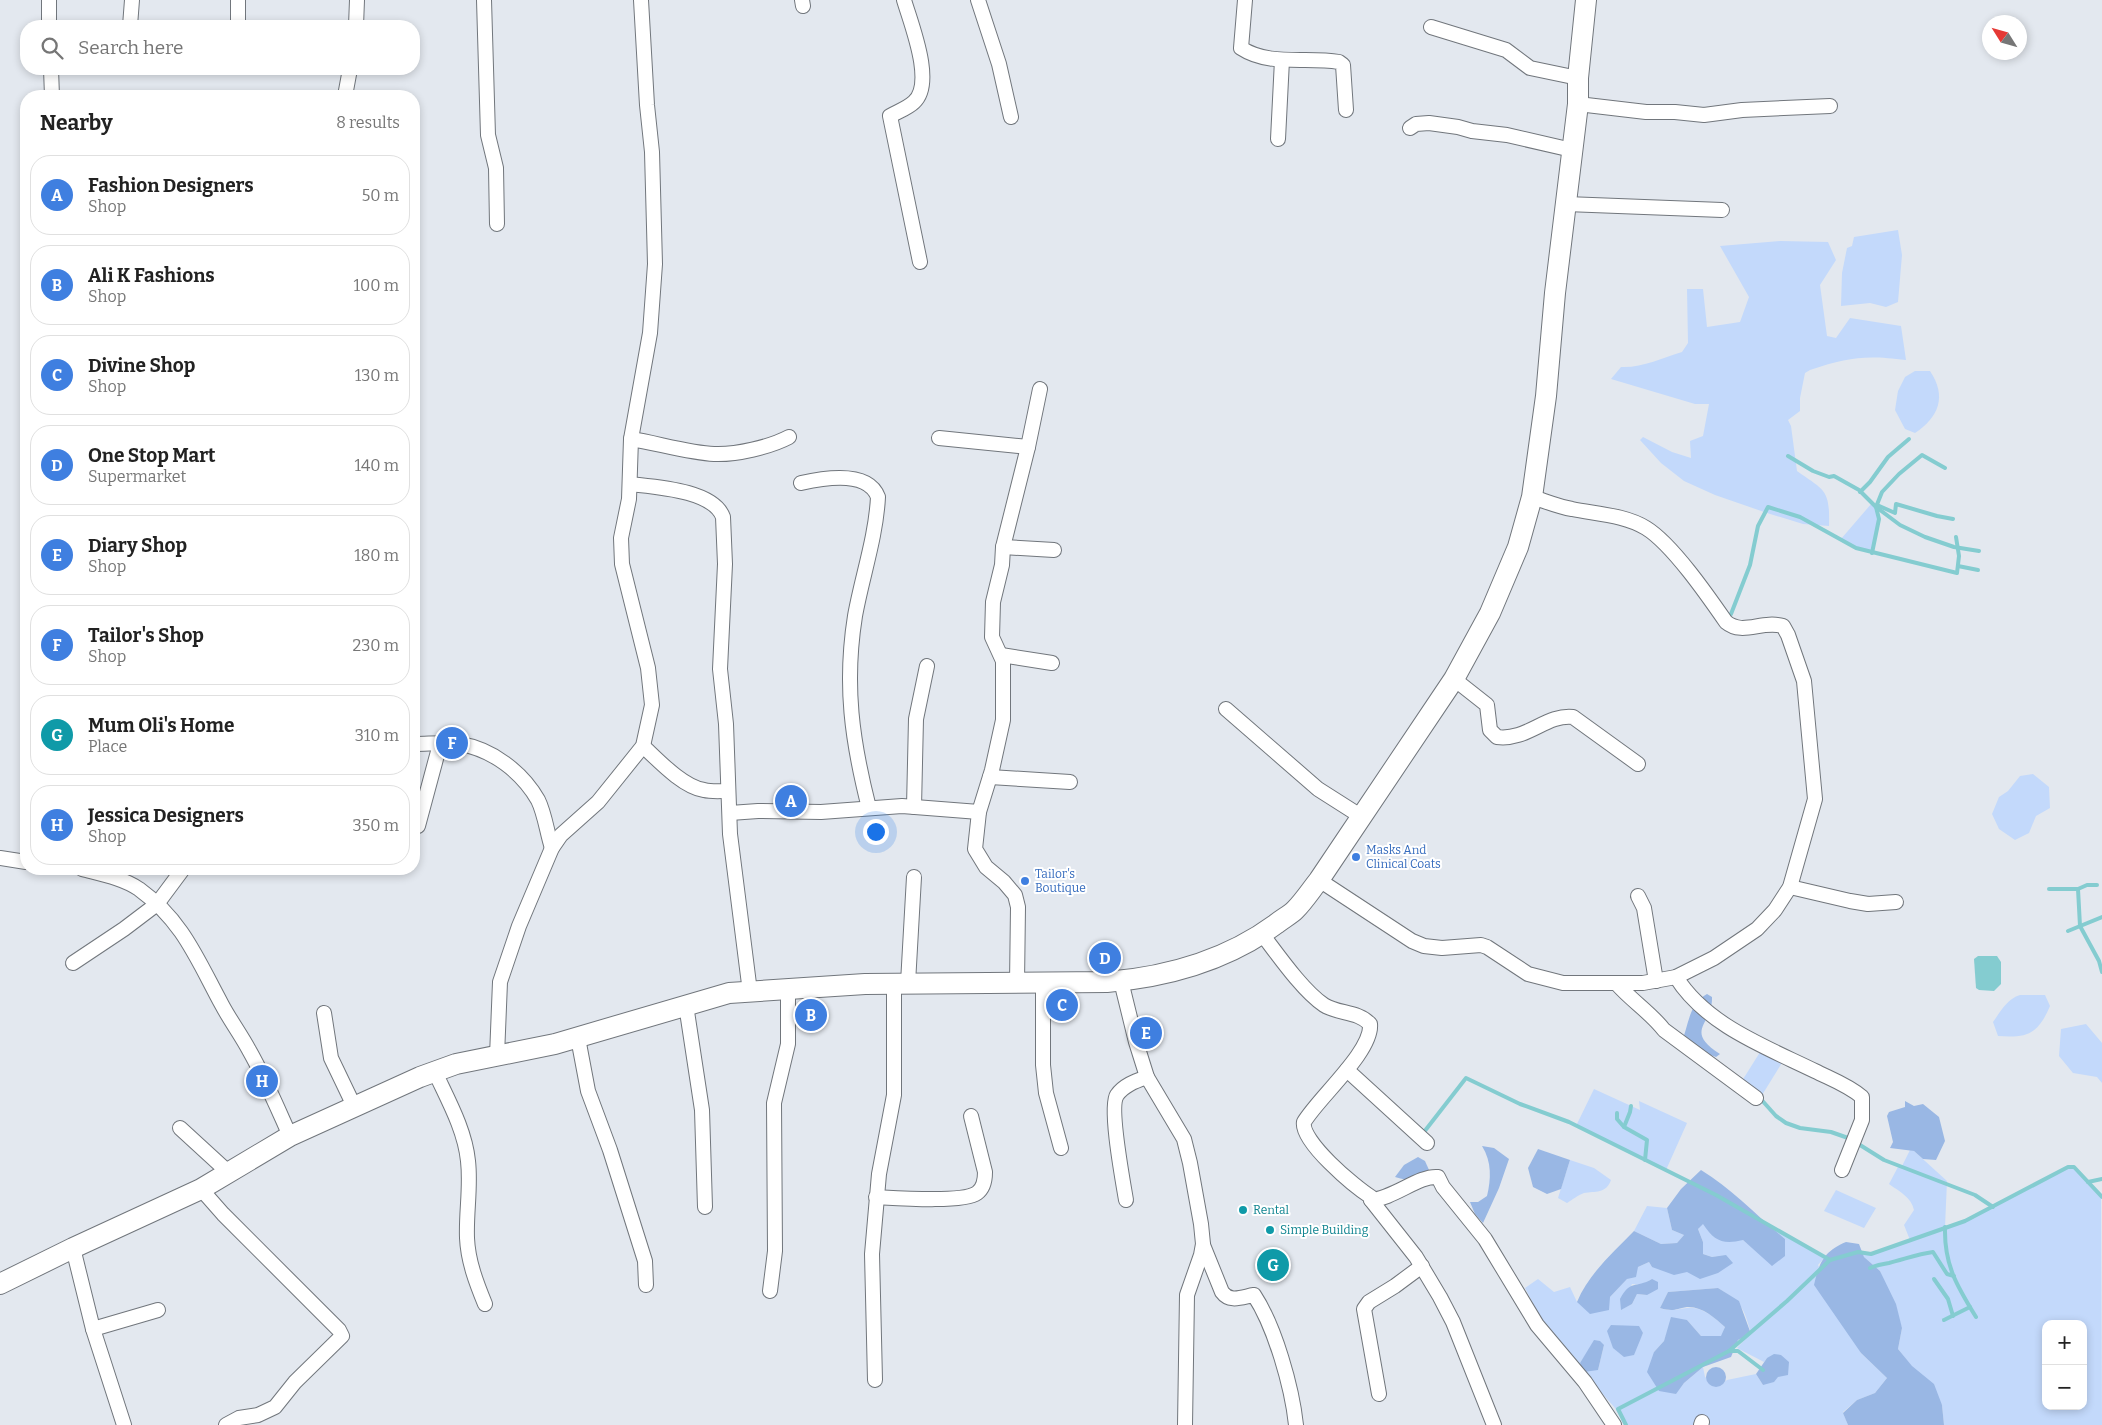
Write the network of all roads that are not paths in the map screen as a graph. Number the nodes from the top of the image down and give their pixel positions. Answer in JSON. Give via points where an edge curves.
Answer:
{"nodes":[{"id":1,"x":49,"y":0,"type":"edge"},
{"id":2,"x":132,"y":0,"type":"edge"},
{"id":3,"x":238,"y":0,"type":"edge"},
{"id":4,"x":356,"y":0,"type":"edge"},
{"id":5,"x":484,"y":0,"type":"edge"},
{"id":6,"x":904,"y":0,"type":"edge"},
{"id":7,"x":978,"y":0,"type":"edge"},
{"id":8,"x":1245,"y":0,"type":"edge"},
{"id":9,"x":1586,"y":0,"type":"edge"},
{"id":10,"x":643,"y":1,"type":"edge"},
{"id":11,"x":49,"y":20,"type":"edge"},
{"id":12,"x":130,"y":20,"type":"edge"},
{"id":13,"x":238,"y":20,"type":"edge"},
{"id":14,"x":356,"y":20,"type":"edge"},
{"id":15,"x":1431,"y":27,"type":"dead end"},
{"id":16,"x":1282,"y":60,"type":"junction"},
{"id":17,"x":51,"y":75,"type":"edge"},
{"id":18,"x":349,"y":75,"type":"edge"},
{"id":19,"x":1578,"y":78,"type":"junction"},
{"id":20,"x":52,"y":90,"type":"edge"},
{"id":21,"x":346,"y":90,"type":"edge"},
{"id":22,"x":1578,"y":104,"type":"junction"},
{"id":23,"x":1830,"y":106,"type":"dead end"},
{"id":24,"x":1346,"y":110,"type":"dead end"},
{"id":25,"x":1011,"y":117,"type":"dead end"},
{"id":26,"x":1410,"y":128,"type":"dead end"},
{"id":27,"x":1278,"y":139,"type":"dead end"},
{"id":28,"x":1572,"y":150,"type":"junction"},
{"id":29,"x":1566,"y":204,"type":"junction"},
{"id":30,"x":1722,"y":210,"type":"dead end"},
{"id":31,"x":498,"y":224,"type":"dead end"},
{"id":32,"x":920,"y":262,"type":"dead end"},
{"id":33,"x":1040,"y":389,"type":"dead end"},
{"id":34,"x":789,"y":437,"type":"dead end"},
{"id":35,"x":939,"y":438,"type":"dead end"},
{"id":36,"x":631,"y":439,"type":"junction"},
{"id":37,"x":1028,"y":447,"type":"junction"},
{"id":38,"x":801,"y":483,"type":"dead end"},
{"id":39,"x":630,"y":484,"type":"junction"},
{"id":40,"x":1532,"y":497,"type":"junction"},
{"id":41,"x":1003,"y":547,"type":"junction"},
{"id":42,"x":1054,"y":550,"type":"dead end"},
{"id":43,"x":1000,"y":655,"type":"junction"},
{"id":44,"x":1052,"y":663,"type":"dead end"},
{"id":45,"x":927,"y":666,"type":"dead end"},
{"id":46,"x":1454,"y":679,"type":"junction"},
{"id":47,"x":1226,"y":710,"type":"dead end"},
{"id":48,"x":420,"y":744,"type":"edge"},
{"id":49,"x":440,"y":744,"type":"junction"},
{"id":50,"x":643,"y":746,"type":"junction"},
{"id":51,"x":1638,"y":764,"type":"dead end"},
{"id":52,"x":990,"y":777,"type":"junction"},
{"id":53,"x":1070,"y":782,"type":"dead end"},
{"id":54,"x":728,"y":791,"type":"junction"},
{"id":55,"x":914,"y":806,"type":"junction"},
{"id":56,"x":869,"y":808,"type":"junction"},
{"id":57,"x":979,"y":812,"type":"junction"},
{"id":58,"x":730,"y":813,"type":"junction"},
{"id":59,"x":1362,"y":817,"type":"junction"},
{"id":60,"x":420,"y":819,"type":"edge"},
{"id":61,"x":552,"y":848,"type":"junction"},
{"id":62,"x":0,"y":858,"type":"edge"},
{"id":63,"x":20,"y":861,"type":"edge"},
{"id":64,"x":109,"y":875,"type":"edge"},
{"id":65,"x":179,"y":875,"type":"edge"},
{"id":66,"x":914,"y":877,"type":"dead end"},
{"id":67,"x":1319,"y":880,"type":"junction"},
{"id":68,"x":1790,"y":887,"type":"junction"},
{"id":69,"x":1638,"y":896,"type":"dead end"},
{"id":70,"x":1896,"y":902,"type":"dead end"},
{"id":71,"x":157,"y":904,"type":"junction"},
{"id":72,"x":1262,"y":934,"type":"junction"},
{"id":73,"x":73,"y":964,"type":"dead end"},
{"id":74,"x":1676,"y":977,"type":"junction"},
{"id":75,"x":1121,"y":981,"type":"junction"},
{"id":76,"x":1656,"y":981,"type":"junction"},
{"id":77,"x":901,"y":983,"type":"junction"},
{"id":78,"x":1017,"y":983,"type":"junction"},
{"id":79,"x":1043,"y":983,"type":"junction"},
{"id":80,"x":1617,"y":984,"type":"junction"},
{"id":81,"x":788,"y":989,"type":"junction"},
{"id":82,"x":750,"y":992,"type":"junction"},
{"id":83,"x":686,"y":1005,"type":"junction"},
{"id":84,"x":324,"y":1014,"type":"dead end"},
{"id":85,"x":578,"y":1038,"type":"junction"},
{"id":86,"x":497,"y":1056,"type":"junction"},
{"id":87,"x":1347,"y":1070,"type":"junction"},
{"id":88,"x":435,"y":1072,"type":"junction"},
{"id":89,"x":1147,"y":1077,"type":"junction"},
{"id":90,"x":1756,"y":1098,"type":"dead end"},
{"id":91,"x":354,"y":1106,"type":"junction"},
{"id":92,"x":971,"y":1116,"type":"dead end"},
{"id":93,"x":180,"y":1128,"type":"dead end"},
{"id":94,"x":290,"y":1136,"type":"junction"},
{"id":95,"x":1427,"y":1143,"type":"dead end"},
{"id":96,"x":1061,"y":1148,"type":"dead end"},
{"id":97,"x":1842,"y":1170,"type":"dead end"},
{"id":98,"x":228,"y":1172,"type":"junction"},
{"id":99,"x":201,"y":1189,"type":"junction"},
{"id":100,"x":876,"y":1198,"type":"junction"},
{"id":101,"x":1126,"y":1200,"type":"dead end"},
{"id":102,"x":1371,"y":1200,"type":"junction"},
{"id":103,"x":704,"y":1207,"type":"dead end"},
{"id":104,"x":1203,"y":1244,"type":"junction"},
{"id":105,"x":73,"y":1248,"type":"junction"},
{"id":106,"x":1422,"y":1266,"type":"junction"},
{"id":107,"x":0,"y":1284,"type":"edge"},
{"id":108,"x":646,"y":1285,"type":"dead end"},
{"id":109,"x":770,"y":1291,"type":"dead end"},
{"id":110,"x":485,"y":1304,"type":"dead end"},
{"id":111,"x":158,"y":1310,"type":"dead end"},
{"id":112,"x":94,"y":1330,"type":"junction"},
{"id":113,"x":875,"y":1380,"type":"dead end"},
{"id":114,"x":1380,"y":1394,"type":"dead end"},
{"id":115,"x":124,"y":1425,"type":"edge"},
{"id":116,"x":226,"y":1425,"type":"edge"},
{"id":117,"x":1186,"y":1425,"type":"edge"},
{"id":118,"x":1296,"y":1425,"type":"edge"},
{"id":119,"x":1494,"y":1425,"type":"edge"},
{"id":120,"x":1614,"y":1425,"type":"edge"}],
"edges":[{"from":1,"to":11,"type":"street"},
{"from":2,"to":12,"type":"street"},
{"from":3,"to":13,"type":"street"},
{"from":4,"to":14,"type":"street"},
{"from":5,"to":31,"type":"street","via":[[488,136],[496,168]]},
{"from":6,"to":32,"type":"street","via":[[923,66],[923,83],[915,102],[890,116]]},
{"from":7,"to":25,"type":"street","via":[[999,64]]},
{"from":8,"to":16,"type":"street","via":[[1241,48]]},
{"from":9,"to":19,"type":"street"},
{"from":10,"to":36,"type":"street","via":[[656,246],[650,333]]},
{"from":15,"to":19,"type":"street","via":[[1506,50],[1530,68]]},
{"from":16,"to":24,"type":"street","via":[[1339,62],[1343,66]]},
{"from":16,"to":27,"type":"street"},
{"from":17,"to":20,"type":"street"},
{"from":18,"to":21,"type":"street"},
{"from":19,"to":22,"type":"street"},
{"from":22,"to":23,"type":"street","via":[[1646,112],[1704,114]]},
{"from":22,"to":28,"type":"street"},
{"from":26,"to":28,"type":"street","via":[[1429,122]]},
{"from":28,"to":29,"type":"street"},
{"from":29,"to":30,"type":"street"},
{"from":29,"to":40,"type":"street"},
{"from":33,"to":37,"type":"street"},
{"from":34,"to":36,"type":"street","via":[[777,443],[728,454]]},
{"from":35,"to":37,"type":"street"},
{"from":36,"to":39,"type":"street"},
{"from":37,"to":41,"type":"street"},
{"from":38,"to":56,"type":"street","via":[[835,476],[846,478],[871,486],[878,497],[849,668],[854,739]]},
{"from":39,"to":50,"type":"street","via":[[621,538],[622,564],[648,668],[651,714]]},
{"from":39,"to":54,"type":"street","via":[[682,492],[701,498],[721,510],[726,564],[720,669]]},
{"from":40,"to":46,"type":"street","via":[[1518,547],[1498,595]]},
{"from":40,"to":68,"type":"street","via":[[1570,509],[1616,517],[1647,528],[1673,554],[1731,626],[1746,628],[1764,623],[1783,626],[1804,681],[1815,799]]},
{"from":41,"to":42,"type":"street"},
{"from":41,"to":43,"type":"street","via":[[992,621],[993,643]]},
{"from":43,"to":44,"type":"street"},
{"from":43,"to":52,"type":"street","via":[[1003,661],[1003,720]]},
{"from":45,"to":55,"type":"street","via":[[916,719]]},
{"from":46,"to":51,"type":"street","via":[[1487,705],[1490,730],[1497,737],[1515,737],[1562,717],[1573,717]]},
{"from":46,"to":59,"type":"street"},
{"from":47,"to":59,"type":"street","via":[[1318,789]]},
{"from":48,"to":49,"type":"street"},
{"from":49,"to":60,"type":"street"},
{"from":49,"to":61,"type":"street","via":[[479,748],[524,780],[538,802]]},
{"from":50,"to":54,"type":"street","via":[[694,787]]},
{"from":50,"to":61,"type":"street","via":[[598,802]]},
{"from":52,"to":53,"type":"street"},
{"from":52,"to":57,"type":"street"},
{"from":54,"to":58,"type":"street"},
{"from":55,"to":56,"type":"street"},
{"from":55,"to":57,"type":"street"},
{"from":56,"to":58,"type":"street"},
{"from":57,"to":78,"type":"street","via":[[974,849],[986,867],[1010,887],[1018,908]]},
{"from":58,"to":82,"type":"street"},
{"from":59,"to":67,"type":"street"},
{"from":61,"to":86,"type":"street","via":[[519,926],[500,982]]},
{"from":62,"to":63,"type":"street"},
{"from":64,"to":71,"type":"street","via":[[137,888]]},
{"from":65,"to":71,"type":"street"},
{"from":66,"to":77,"type":"street"},
{"from":67,"to":72,"type":"street","via":[[1294,911]]},
{"from":67,"to":80,"type":"street","via":[[1424,946],[1481,945],[1537,977],[1564,983]]},
{"from":68,"to":70,"type":"street","via":[[1868,904]]},
{"from":68,"to":74,"type":"street","via":[[1757,929],[1725,951]]},
{"from":69,"to":76,"type":"street","via":[[1644,908]]},
{"from":71,"to":73,"type":"street"},
{"from":71,"to":94,"type":"street","via":[[190,942],[215,993],[249,1050]]},
{"from":72,"to":75,"type":"street","via":[[1192,966]]},
{"from":72,"to":87,"type":"street","via":[[1316,999],[1370,1024],[1365,1041]]},
{"from":74,"to":76,"type":"street"},
{"from":74,"to":97,"type":"street","via":[[1693,999],[1716,1018],[1862,1096],[1862,1120]]},
{"from":75,"to":79,"type":"street"},
{"from":75,"to":89,"type":"street"},
{"from":76,"to":80,"type":"street"},
{"from":77,"to":78,"type":"street"},
{"from":77,"to":81,"type":"street"},
{"from":77,"to":100,"type":"street","via":[[894,1095]]},
{"from":78,"to":79,"type":"street"},
{"from":79,"to":96,"type":"street","via":[[1046,1093]]},
{"from":80,"to":90,"type":"street","via":[[1664,1030]]},
{"from":81,"to":82,"type":"street"},
{"from":81,"to":109,"type":"street","via":[[788,1044],[774,1103],[775,1251]]},
{"from":82,"to":83,"type":"street","via":[[729,993]]},
{"from":83,"to":85,"type":"street"},
{"from":83,"to":103,"type":"street","via":[[702,1110]]},
{"from":84,"to":91,"type":"street","via":[[331,1058]]},
{"from":85,"to":86,"type":"street"},
{"from":85,"to":108,"type":"street","via":[[588,1091],[645,1261]]},
{"from":86,"to":88,"type":"street"},
{"from":87,"to":95,"type":"street"},
{"from":87,"to":102,"type":"street","via":[[1306,1118],[1303,1128],[1330,1163]]},
{"from":88,"to":91,"type":"street"},
{"from":88,"to":110,"type":"street","via":[[463,1136],[468,1161],[468,1251]]},
{"from":89,"to":101,"type":"street","via":[[1127,1085],[1115,1100]]},
{"from":89,"to":104,"type":"street","via":[[1184,1139]]},
{"from":91,"to":94,"type":"street"},
{"from":92,"to":100,"type":"street","via":[[985,1172],[977,1193],[949,1198]]},
{"from":93,"to":98,"type":"street"},
{"from":94,"to":98,"type":"street"},
{"from":98,"to":99,"type":"street"},
{"from":99,"to":105,"type":"street"},
{"from":99,"to":116,"type":"street","via":[[342,1336],[295,1382],[275,1407],[258,1416],[238,1418]]},
{"from":100,"to":113,"type":"street","via":[[872,1254]]},
{"from":102,"to":106,"type":"street"},
{"from":102,"to":120,"type":"street","via":[[1381,1200],[1428,1178],[1438,1177],[1485,1239],[1537,1325],[1585,1382]]},
{"from":104,"to":117,"type":"street","via":[[1187,1295]]},
{"from":104,"to":118,"type":"street","via":[[1225,1297],[1254,1295],[1262,1307],[1288,1383]]},
{"from":105,"to":107,"type":"street"},
{"from":105,"to":112,"type":"street"},
{"from":106,"to":114,"type":"street","via":[[1369,1302],[1364,1309]]},
{"from":106,"to":119,"type":"street","via":[[1453,1322]]},
{"from":111,"to":112,"type":"street"},
{"from":112,"to":115,"type":"street"}]}
